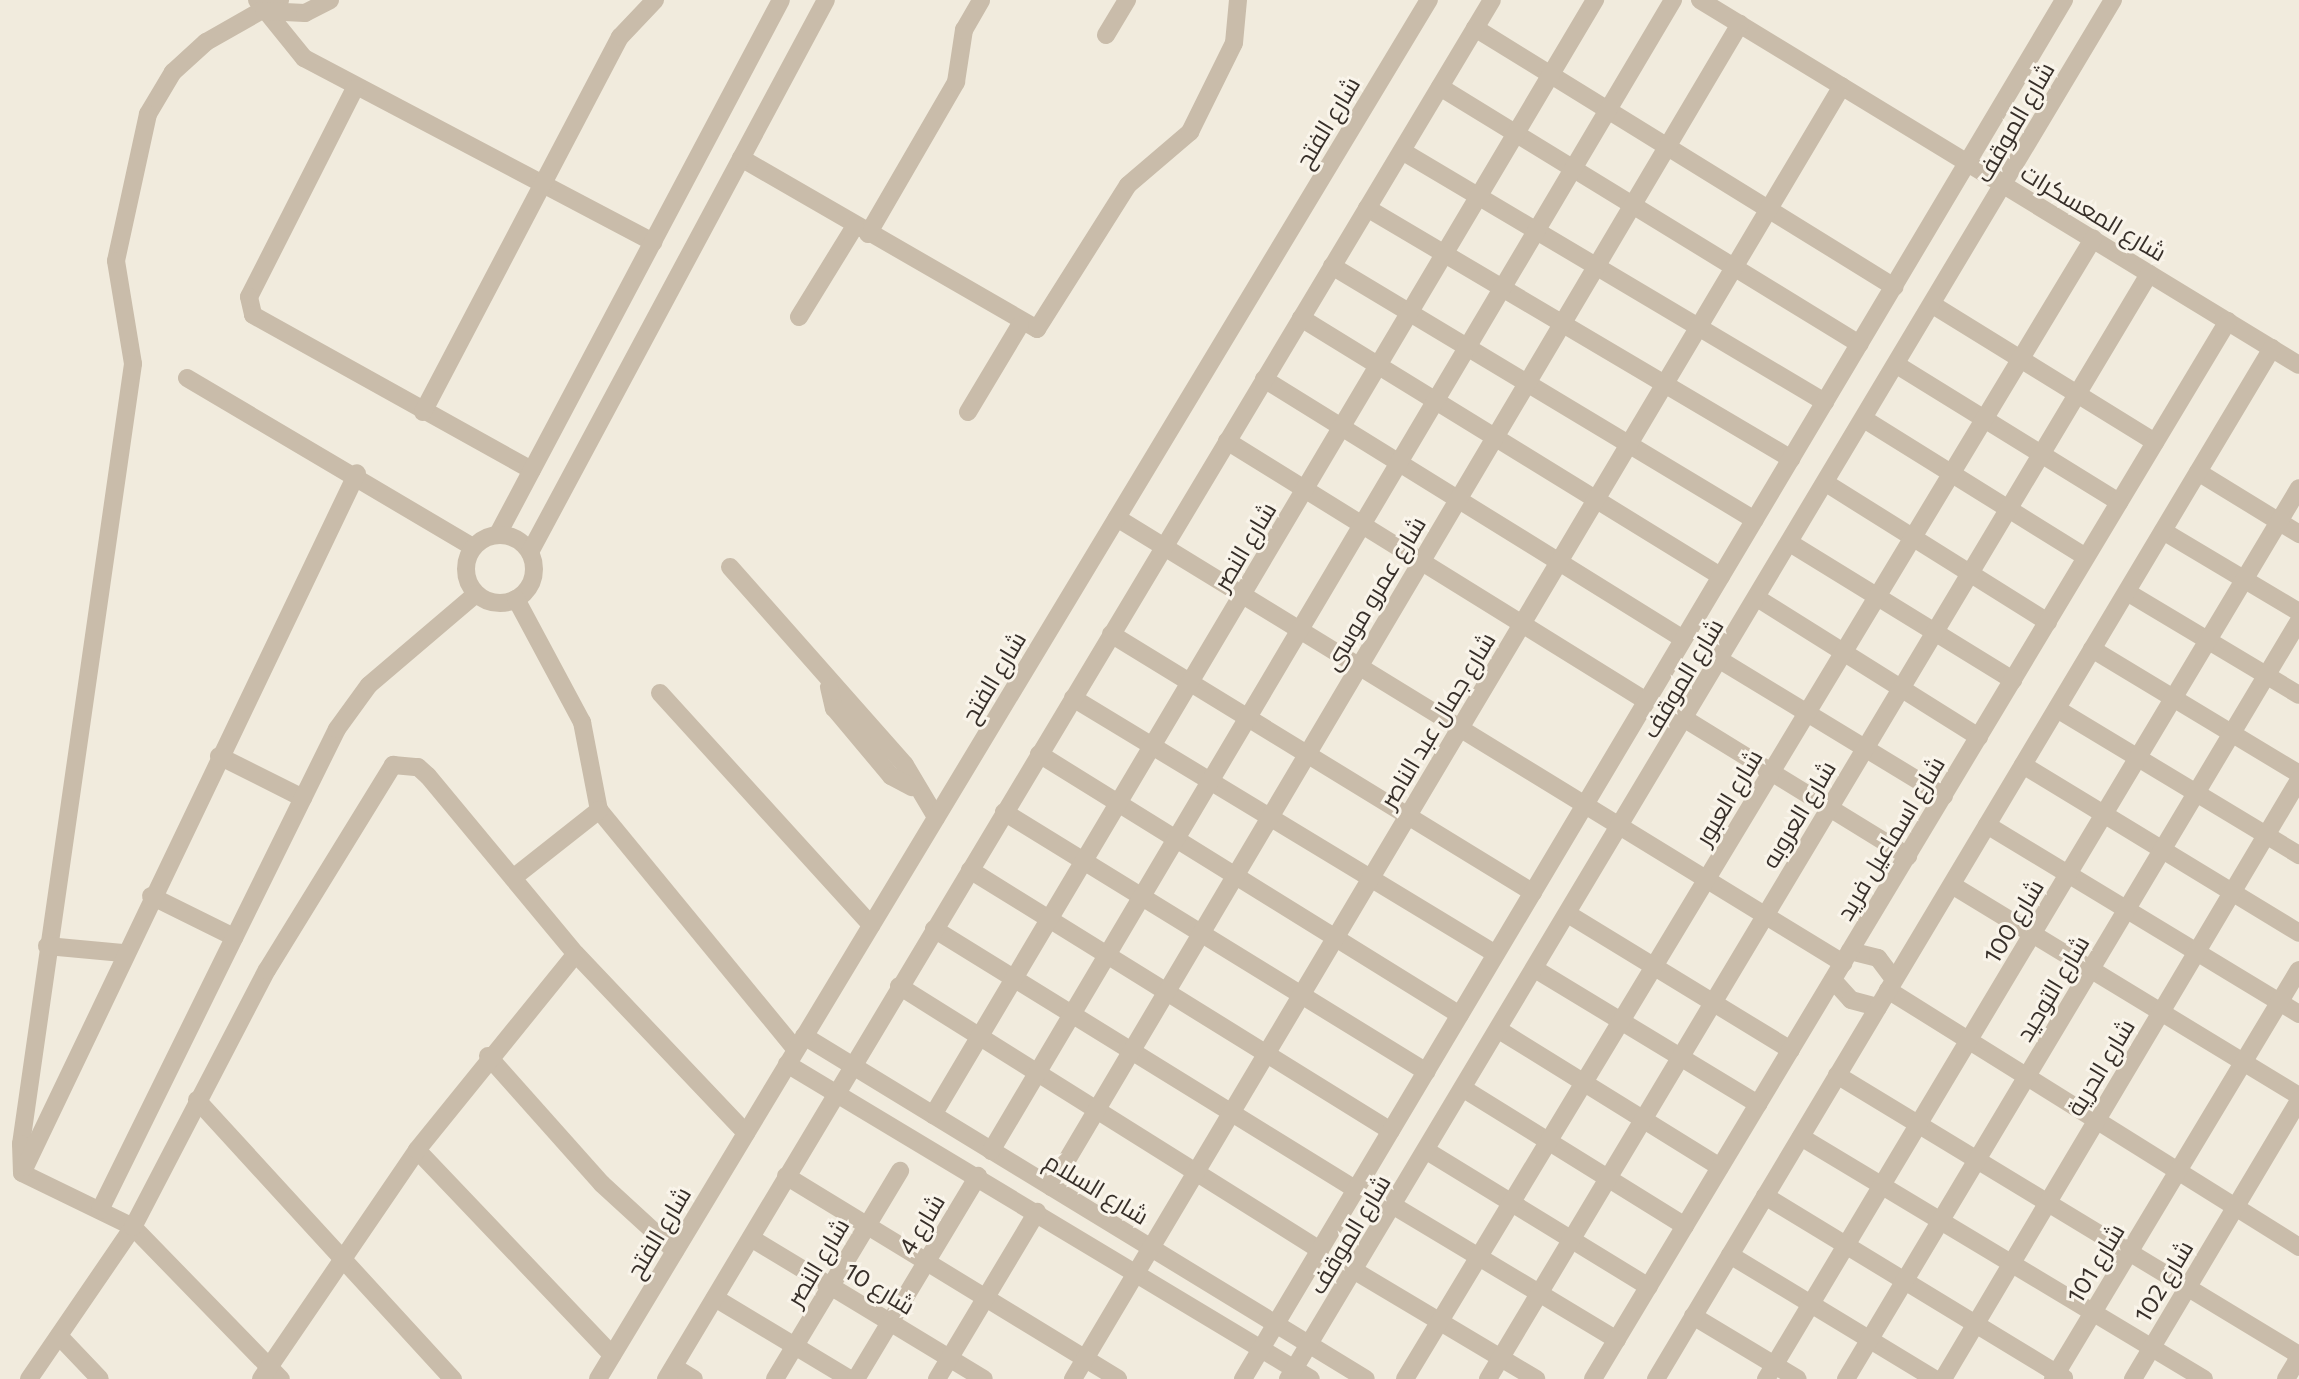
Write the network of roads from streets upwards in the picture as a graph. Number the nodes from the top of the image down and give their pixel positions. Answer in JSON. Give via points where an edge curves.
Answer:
{"nodes":[{"id":1,"x":280,"y":0,"type":"edge"},
{"id":2,"x":330,"y":0,"type":"edge"},
{"id":3,"x":655,"y":0,"type":"edge"},
{"id":4,"x":781,"y":0,"type":"edge"},
{"id":5,"x":826,"y":0,"type":"edge"},
{"id":6,"x":981,"y":0,"type":"edge"},
{"id":7,"x":1127,"y":0,"type":"edge"},
{"id":8,"x":1238,"y":0,"type":"edge"},
{"id":9,"x":1429,"y":0,"type":"edge"},
{"id":10,"x":1492,"y":0,"type":"edge"},
{"id":11,"x":1595,"y":0,"type":"edge"},
{"id":12,"x":1673,"y":0,"type":"edge"},
{"id":13,"x":1700,"y":0,"type":"edge"},
{"id":14,"x":2064,"y":0,"type":"edge"},
{"id":15,"x":2113,"y":0,"type":"edge"},
{"id":16,"x":260,"y":6,"type":"edge"},
{"id":17,"x":1740,"y":24,"type":"junction"},
{"id":18,"x":1475,"y":28,"type":"junction"},
{"id":19,"x":1106,"y":35,"type":"dead end"},
{"id":20,"x":1550,"y":75,"type":"junction"},
{"id":21,"x":1842,"y":86,"type":"junction"},
{"id":22,"x":1440,"y":87,"type":"junction"},
{"id":23,"x":355,"y":88,"type":"junction"},
{"id":24,"x":1608,"y":110,"type":"junction"},
{"id":25,"x":1516,"y":134,"type":"junction"},
{"id":26,"x":1667,"y":147,"type":"junction"},
{"id":27,"x":1402,"y":151,"type":"junction"},
{"id":28,"x":741,"y":158,"type":"junction"},
{"id":29,"x":1967,"y":163,"type":"junction"},
{"id":30,"x":1573,"y":169,"type":"junction"},
{"id":31,"x":543,"y":184,"type":"junction"},
{"id":32,"x":2005,"y":186,"type":"junction"},
{"id":33,"x":1478,"y":196,"type":"junction"},
{"id":34,"x":1632,"y":205,"type":"junction"},
{"id":35,"x":1367,"y":208,"type":"junction"},
{"id":36,"x":1768,"y":209,"type":"junction"},
{"id":37,"x":861,"y":230,"type":"junction"},
{"id":38,"x":1536,"y":230,"type":"junction"},
{"id":39,"x":2093,"y":239,"type":"junction"},
{"id":40,"x":653,"y":242,"type":"junction"},
{"id":41,"x":1444,"y":254,"type":"junction"},
{"id":42,"x":1332,"y":266,"type":"junction"},
{"id":43,"x":1596,"y":266,"type":"junction"},
{"id":44,"x":1734,"y":267,"type":"junction"},
{"id":45,"x":2149,"y":274,"type":"junction"},
{"id":46,"x":1894,"y":287,"type":"junction"},
{"id":47,"x":1502,"y":288,"type":"junction"},
{"id":48,"x":1933,"y":305,"type":"junction"},
{"id":49,"x":1410,"y":312,"type":"junction"},
{"id":50,"x":799,"y":317,"type":"dead end"},
{"id":51,"x":1301,"y":318,"type":"junction"},
{"id":52,"x":2228,"y":321,"type":"junction"},
{"id":53,"x":1562,"y":324,"type":"junction"},
{"id":54,"x":1020,"y":325,"type":"junction"},
{"id":55,"x":1699,"y":326,"type":"junction"},
{"id":56,"x":1859,"y":344,"type":"junction"},
{"id":57,"x":1467,"y":347,"type":"junction"},
{"id":58,"x":2272,"y":348,"type":"junction"},
{"id":59,"x":2020,"y":359,"type":"junction"},
{"id":60,"x":1378,"y":365,"type":"junction"},
{"id":61,"x":1897,"y":365,"type":"junction"},
{"id":62,"x":2299,"y":365,"type":"edge"},
{"id":63,"x":187,"y":378,"type":"dead end"},
{"id":64,"x":1264,"y":379,"type":"junction"},
{"id":65,"x":1527,"y":383,"type":"junction"},
{"id":66,"x":1664,"y":384,"type":"junction"},
{"id":67,"x":2077,"y":394,"type":"junction"},
{"id":68,"x":1436,"y":401,"type":"junction"},
{"id":69,"x":1825,"y":402,"type":"junction"},
{"id":70,"x":423,"y":412,"type":"junction"},
{"id":71,"x":968,"y":412,"type":"dead end"},
{"id":72,"x":1864,"y":419,"type":"junction"},
{"id":73,"x":1984,"y":419,"type":"junction"},
{"id":74,"x":1342,"y":428,"type":"junction"},
{"id":75,"x":1495,"y":437,"type":"junction"},
{"id":76,"x":1227,"y":441,"type":"junction"},
{"id":77,"x":2155,"y":442,"type":"junction"},
{"id":78,"x":1629,"y":444,"type":"junction"},
{"id":79,"x":2041,"y":454,"type":"junction"},
{"id":80,"x":1791,"y":459,"type":"junction"},
{"id":81,"x":1399,"y":463,"type":"junction"},
{"id":82,"x":532,"y":470,"type":"junction"},
{"id":83,"x":2198,"y":472,"type":"junction"},
{"id":84,"x":357,"y":473,"type":"junction"},
{"id":85,"x":1951,"y":474,"type":"junction"},
{"id":86,"x":1826,"y":483,"type":"junction"},
{"id":87,"x":2299,"y":488,"type":"edge"},
{"id":88,"x":1305,"y":489,"type":"junction"},
{"id":89,"x":1458,"y":499,"type":"junction"},
{"id":90,"x":1596,"y":499,"type":"junction"},
{"id":91,"x":2119,"y":502,"type":"junction"},
{"id":92,"x":2008,"y":509,"type":"junction"},
{"id":93,"x":1117,"y":518,"type":"junction"},
{"id":94,"x":1755,"y":520,"type":"junction"},
{"id":95,"x":2279,"y":522,"type":"junction"},
{"id":96,"x":1362,"y":524,"type":"junction"},
{"id":97,"x":2163,"y":531,"type":"junction"},
{"id":98,"x":498,"y":534,"type":"junction"},
{"id":99,"x":2299,"y":534,"type":"edge"},
{"id":100,"x":1913,"y":538,"type":"junction"},
{"id":101,"x":1790,"y":543,"type":"junction"},
{"id":102,"x":1164,"y":546,"type":"junction"},
{"id":103,"x":473,"y":547,"type":"junction"},
{"id":104,"x":530,"y":552,"type":"junction"},
{"id":105,"x":2086,"y":557,"type":"junction"},
{"id":106,"x":1421,"y":561,"type":"junction"},
{"id":107,"x":1559,"y":562,"type":"junction"},
{"id":108,"x":730,"y":567,"type":"dead end"},
{"id":109,"x":1970,"y":573,"type":"junction"},
{"id":110,"x":1721,"y":576,"type":"junction"},
{"id":111,"x":2244,"y":580,"type":"junction"},
{"id":112,"x":2127,"y":592,"type":"junction"},
{"id":113,"x":476,"y":594,"type":"junction"},
{"id":114,"x":1243,"y":595,"type":"junction"},
{"id":115,"x":1877,"y":597,"type":"junction"},
{"id":116,"x":1757,"y":598,"type":"junction"},
{"id":117,"x":516,"y":599,"type":"junction"},
{"id":118,"x":2299,"y":612,"type":"edge"},
{"id":119,"x":2299,"y":621,"type":"edge"},
{"id":120,"x":2048,"y":622,"type":"junction"},
{"id":121,"x":1522,"y":623,"type":"junction"},
{"id":122,"x":1300,"y":630,"type":"junction"},
{"id":123,"x":1935,"y":632,"type":"junction"},
{"id":124,"x":1111,"y":634,"type":"junction"},
{"id":125,"x":1683,"y":639,"type":"junction"},
{"id":126,"x":2208,"y":640,"type":"junction"},
{"id":127,"x":2092,"y":649,"type":"junction"},
{"id":128,"x":1844,"y":652,"type":"junction"},
{"id":129,"x":1720,"y":660,"type":"junction"},
{"id":130,"x":1359,"y":666,"type":"junction"},
{"id":131,"x":2267,"y":675,"type":"junction"},
{"id":132,"x":2013,"y":680,"type":"junction"},
{"id":133,"x":1191,"y":683,"type":"junction"},
{"id":134,"x":1901,"y":688,"type":"junction"},
{"id":135,"x":660,"y":693,"type":"dead end"},
{"id":136,"x":2299,"y":695,"type":"edge"},
{"id":137,"x":1073,"y":698,"type":"junction"},
{"id":138,"x":2174,"y":698,"type":"junction"},
{"id":139,"x":1647,"y":701,"type":"junction"},
{"id":140,"x":2057,"y":709,"type":"junction"},
{"id":141,"x":1807,"y":713,"type":"junction"},
{"id":142,"x":1248,"y":718,"type":"junction"},
{"id":143,"x":1685,"y":719,"type":"junction"},
{"id":144,"x":1460,"y":728,"type":"junction"},
{"id":145,"x":2232,"y":733,"type":"junction"},
{"id":146,"x":1979,"y":737,"type":"junction"},
{"id":147,"x":1153,"y":746,"type":"junction"},
{"id":148,"x":1865,"y":748,"type":"junction"},
{"id":149,"x":1039,"y":754,"type":"junction"},
{"id":150,"x":1307,"y":754,"type":"junction"},
{"id":151,"x":219,"y":756,"type":"junction"},
{"id":152,"x":2138,"y":757,"type":"junction"},
{"id":153,"x":2023,"y":765,"type":"junction"},
{"id":154,"x":1771,"y":773,"type":"junction"},
{"id":155,"x":2299,"y":774,"type":"edge"},
{"id":156,"x":2299,"y":780,"type":"edge"},
{"id":157,"x":1210,"y":781,"type":"junction"},
{"id":158,"x":2197,"y":793,"type":"junction"},
{"id":159,"x":1944,"y":796,"type":"junction"},
{"id":160,"x":303,"y":798,"type":"junction"},
{"id":161,"x":1119,"y":804,"type":"junction"},
{"id":162,"x":1585,"y":805,"type":"junction"},
{"id":163,"x":1829,"y":808,"type":"junction"},
{"id":164,"x":599,"y":810,"type":"junction"},
{"id":165,"x":1004,"y":812,"type":"junction"},
{"id":166,"x":2104,"y":815,"type":"junction"},
{"id":167,"x":1408,"y":816,"type":"junction"},
{"id":168,"x":936,"y":817,"type":"junction"},
{"id":169,"x":1270,"y":817,"type":"junction"},
{"id":170,"x":1987,"y":825,"type":"junction"},
{"id":171,"x":1621,"y":827,"type":"junction"},
{"id":172,"x":2266,"y":836,"type":"junction"},
{"id":173,"x":1176,"y":839,"type":"junction"},
{"id":174,"x":2162,"y":850,"type":"junction"},
{"id":175,"x":2299,"y":855,"type":"edge"},
{"id":176,"x":1908,"y":856,"type":"junction"},
{"id":177,"x":1085,"y":862,"type":"junction"},
{"id":178,"x":970,"y":870,"type":"junction"},
{"id":179,"x":2069,"y":874,"type":"junction"},
{"id":180,"x":1235,"y":876,"type":"junction"},
{"id":181,"x":513,"y":878,"type":"junction"},
{"id":182,"x":1371,"y":878,"type":"junction"},
{"id":183,"x":1707,"y":879,"type":"junction"},
{"id":184,"x":1952,"y":885,"type":"junction"},
{"id":185,"x":1533,"y":893,"type":"junction"},
{"id":186,"x":2232,"y":893,"type":"junction"},
{"id":187,"x":151,"y":896,"type":"junction"},
{"id":188,"x":1142,"y":897,"type":"junction"},
{"id":189,"x":2127,"y":910,"type":"junction"},
{"id":190,"x":1568,"y":914,"type":"junction"},
{"id":191,"x":1765,"y":916,"type":"junction"},
{"id":192,"x":1051,"y":920,"type":"junction"},
{"id":193,"x":871,"y":925,"type":"junction"},
{"id":194,"x":934,"y":929,"type":"junction"},
{"id":195,"x":1201,"y":933,"type":"junction"},
{"id":196,"x":2299,"y":933,"type":"edge"},
{"id":197,"x":2033,"y":934,"type":"junction"},
{"id":198,"x":234,"y":937,"type":"junction"},
{"id":199,"x":1335,"y":938,"type":"junction"},
{"id":200,"x":47,"y":946,"type":"junction"},
{"id":201,"x":123,"y":953,"type":"junction"},
{"id":202,"x":2196,"y":953,"type":"junction"},
{"id":203,"x":576,"y":954,"type":"junction"},
{"id":204,"x":1496,"y":954,"type":"junction"},
{"id":205,"x":1107,"y":955,"type":"junction"},
{"id":206,"x":1847,"y":957,"type":"junction"},
{"id":207,"x":1654,"y":967,"type":"junction"},
{"id":208,"x":1535,"y":969,"type":"junction"},
{"id":209,"x":2091,"y":970,"type":"junction"},
{"id":210,"x":2299,"y":970,"type":"edge"},
{"id":211,"x":1015,"y":979,"type":"junction"},
{"id":212,"x":1833,"y":980,"type":"junction"},
{"id":213,"x":1891,"y":985,"type":"junction"},
{"id":214,"x":899,"y":986,"type":"junction"},
{"id":215,"x":1166,"y":992,"type":"junction"},
{"id":216,"x":1301,"y":995,"type":"junction"},
{"id":217,"x":2279,"y":1002,"type":"junction"},
{"id":218,"x":1713,"y":1003,"type":"junction"},
{"id":219,"x":1878,"y":1007,"type":"junction"},
{"id":220,"x":2161,"y":1013,"type":"junction"},
{"id":221,"x":1072,"y":1014,"type":"junction"},
{"id":222,"x":2299,"y":1014,"type":"edge"},
{"id":223,"x":1460,"y":1015,"type":"junction"},
{"id":224,"x":1621,"y":1022,"type":"junction"},
{"id":225,"x":1499,"y":1030,"type":"junction"},
{"id":226,"x":981,"y":1037,"type":"junction"},
{"id":227,"x":1969,"y":1041,"type":"junction"},
{"id":228,"x":796,"y":1050,"type":"junction"},
{"id":229,"x":1791,"y":1050,"type":"junction"},
{"id":230,"x":1131,"y":1051,"type":"junction"},
{"id":231,"x":1267,"y":1053,"type":"junction"},
{"id":232,"x":488,"y":1056,"type":"junction"},
{"id":233,"x":1680,"y":1057,"type":"junction"},
{"id":234,"x":2243,"y":1062,"type":"junction"},
{"id":235,"x":851,"y":1066,"type":"junction"},
{"id":236,"x":1426,"y":1072,"type":"junction"},
{"id":237,"x":1038,"y":1073,"type":"junction"},
{"id":238,"x":1837,"y":1075,"type":"junction"},
{"id":239,"x":2027,"y":1077,"type":"junction"},
{"id":240,"x":1584,"y":1083,"type":"junction"},
{"id":241,"x":1464,"y":1089,"type":"junction"},
{"id":242,"x":835,"y":1093,"type":"junction"},
{"id":243,"x":2299,"y":1098,"type":"edge"},
{"id":244,"x":197,"y":1100,"type":"junction"},
{"id":245,"x":1758,"y":1104,"type":"junction"},
{"id":246,"x":1097,"y":1110,"type":"junction"},
{"id":247,"x":1231,"y":1113,"type":"junction"},
{"id":248,"x":933,"y":1115,"type":"junction"},
{"id":249,"x":1643,"y":1119,"type":"junction"},
{"id":250,"x":2096,"y":1121,"type":"junction"},
{"id":251,"x":1919,"y":1124,"type":"junction"},
{"id":252,"x":1391,"y":1131,"type":"junction"},
{"id":253,"x":746,"y":1133,"type":"junction"},
{"id":254,"x":1801,"y":1137,"type":"junction"},
{"id":255,"x":1548,"y":1141,"type":"junction"},
{"id":256,"x":417,"y":1150,"type":"junction"},
{"id":257,"x":991,"y":1151,"type":"junction"},
{"id":258,"x":1427,"y":1151,"type":"junction"},
{"id":259,"x":1977,"y":1160,"type":"junction"},
{"id":260,"x":1720,"y":1167,"type":"junction"},
{"id":261,"x":900,"y":1171,"type":"dead end"},
{"id":262,"x":1196,"y":1172,"type":"junction"},
{"id":263,"x":2178,"y":1172,"type":"junction"},
{"id":264,"x":22,"y":1173,"type":"junction"},
{"id":265,"x":786,"y":1176,"type":"junction"},
{"id":266,"x":978,"y":1176,"type":"junction"},
{"id":267,"x":1608,"y":1178,"type":"junction"},
{"id":268,"x":1882,"y":1185,"type":"junction"},
{"id":269,"x":1051,"y":1187,"type":"junction"},
{"id":270,"x":1356,"y":1190,"type":"junction"},
{"id":271,"x":1765,"y":1196,"type":"junction"},
{"id":272,"x":1512,"y":1203,"type":"junction"},
{"id":273,"x":2047,"y":1203,"type":"junction"},
{"id":274,"x":1394,"y":1206,"type":"junction"},
{"id":275,"x":2235,"y":1207,"type":"junction"},
{"id":276,"x":100,"y":1210,"type":"junction"},
{"id":277,"x":1037,"y":1212,"type":"junction"},
{"id":278,"x":1941,"y":1221,"type":"junction"},
{"id":279,"x":867,"y":1226,"type":"junction"},
{"id":280,"x":1685,"y":1226,"type":"junction"},
{"id":281,"x":133,"y":1227,"type":"junction"},
{"id":282,"x":751,"y":1238,"type":"junction"},
{"id":283,"x":1571,"y":1240,"type":"junction"},
{"id":284,"x":1847,"y":1245,"type":"junction"},
{"id":285,"x":2299,"y":1247,"type":"edge"},
{"id":286,"x":1151,"y":1248,"type":"junction"},
{"id":287,"x":1320,"y":1250,"type":"junction"},
{"id":288,"x":675,"y":1251,"type":"junction"},
{"id":289,"x":2129,"y":1252,"type":"junction"},
{"id":290,"x":1730,"y":1255,"type":"junction"},
{"id":291,"x":339,"y":1256,"type":"junction"},
{"id":292,"x":1479,"y":1257,"type":"junction"},
{"id":293,"x":926,"y":1262,"type":"junction"},
{"id":294,"x":2011,"y":1264,"type":"junction"},
{"id":295,"x":1355,"y":1271,"type":"junction"},
{"id":296,"x":1136,"y":1272,"type":"junction"},
{"id":297,"x":1906,"y":1281,"type":"junction"},
{"id":298,"x":831,"y":1286,"type":"junction"},
{"id":299,"x":1649,"y":1287,"type":"junction"},
{"id":300,"x":2187,"y":1287,"type":"junction"},
{"id":301,"x":1539,"y":1293,"type":"junction"},
{"id":302,"x":715,"y":1298,"type":"junction"},
{"id":303,"x":986,"y":1298,"type":"junction"},
{"id":304,"x":1811,"y":1304,"type":"junction"},
{"id":305,"x":2093,"y":1312,"type":"junction"},
{"id":306,"x":1693,"y":1316,"type":"junction"},
{"id":307,"x":890,"y":1322,"type":"junction"},
{"id":308,"x":1440,"y":1322,"type":"junction"},
{"id":309,"x":1276,"y":1324,"type":"junction"},
{"id":310,"x":1975,"y":1324,"type":"junction"},
{"id":311,"x":59,"y":1336,"type":"junction"},
{"id":312,"x":1870,"y":1339,"type":"junction"},
{"id":313,"x":1617,"y":1340,"type":"junction"},
{"id":314,"x":1309,"y":1344,"type":"junction"},
{"id":315,"x":795,"y":1346,"type":"junction"},
{"id":316,"x":2152,"y":1347,"type":"junction"},
{"id":317,"x":1261,"y":1348,"type":"junction"},
{"id":318,"x":612,"y":1355,"type":"junction"},
{"id":319,"x":2299,"y":1356,"type":"edge"},
{"id":320,"x":949,"y":1358,"type":"junction"},
{"id":321,"x":1501,"y":1358,"type":"junction"},
{"id":322,"x":1085,"y":1359,"type":"junction"},
{"id":323,"x":1770,"y":1372,"type":"edge"},
{"id":324,"x":670,"y":1373,"type":"edge"},
{"id":325,"x":271,"y":1374,"type":"edge"},
{"id":326,"x":1291,"y":1374,"type":"edge"},
{"id":327,"x":2059,"y":1377,"type":"edge"},
{"id":328,"x":1659,"y":1378,"type":"edge"},
{"id":329,"x":29,"y":1379,"type":"edge"},
{"id":330,"x":100,"y":1379,"type":"edge"},
{"id":331,"x":453,"y":1379,"type":"edge"},
{"id":332,"x":598,"y":1379,"type":"edge"},
{"id":333,"x":694,"y":1379,"type":"edge"},
{"id":334,"x":775,"y":1379,"type":"edge"},
{"id":335,"x":853,"y":1379,"type":"edge"},
{"id":336,"x":937,"y":1379,"type":"edge"},
{"id":337,"x":984,"y":1379,"type":"edge"},
{"id":338,"x":1073,"y":1379,"type":"edge"},
{"id":339,"x":1118,"y":1379,"type":"edge"},
{"id":340,"x":1243,"y":1379,"type":"edge"},
{"id":341,"x":1311,"y":1379,"type":"edge"},
{"id":342,"x":1366,"y":1379,"type":"edge"},
{"id":343,"x":1405,"y":1379,"type":"edge"},
{"id":344,"x":1488,"y":1379,"type":"edge"},
{"id":345,"x":1536,"y":1379,"type":"edge"},
{"id":346,"x":1593,"y":1379,"type":"edge"},
{"id":347,"x":1798,"y":1379,"type":"edge"},
{"id":348,"x":1846,"y":1379,"type":"edge"},
{"id":349,"x":1935,"y":1379,"type":"edge"},
{"id":350,"x":1943,"y":1379,"type":"edge"},
{"id":351,"x":2133,"y":1379,"type":"edge"},
{"id":352,"x":2204,"y":1379,"type":"edge"},
{"id":353,"x":2286,"y":1379,"type":"edge"}],
"edges":[{"from":1,"to":16,"type":"street"},
{"from":2,"to":16,"type":"street","via":[[305,13]]},
{"from":3,"to":31,"type":"street","via":[[628,23]]},
{"from":4,"to":40,"type":"street"},
{"from":5,"to":28,"type":"street"},
{"from":6,"to":37,"type":"street","via":[[964,30],[956,82]]},
{"from":7,"to":19,"type":"street"},
{"from":8,"to":54,"type":"street","via":[[1234,43],[1184,140],[1128,185],[1044,322],[1037,329]]},
{"from":9,"to":93,"type":"street","name":"شارع الفتح"},
{"from":10,"to":18,"type":"street"},
{"from":11,"to":20,"type":"street","name":"شارع النصر"},
{"from":12,"to":24,"type":"street"},
{"from":13,"to":17,"type":"street","name":"شارع المعسكرات"},
{"from":14,"to":29,"type":"street","name":"شارع الموقف"},
{"from":15,"to":32,"type":"street","name":"شارع الموقف"},
{"from":16,"to":23,"type":"street","via":[[304,58]]},
{"from":16,"to":200,"type":"street","via":[[173,72],[148,114],[116,261],[133,364]]},
{"from":17,"to":21,"type":"street","name":"شارع المعسكرات"},
{"from":17,"to":26,"type":"street","name":"شارع عمرو موسى"},
{"from":18,"to":20,"type":"street"},
{"from":18,"to":22,"type":"street"},
{"from":20,"to":24,"type":"street"},
{"from":20,"to":25,"type":"street","name":"شارع النصر"},
{"from":21,"to":29,"type":"street","name":"شارع المعسكرات"},
{"from":21,"to":36,"type":"street","name":"شارع جمال عبد الناصر"},
{"from":22,"to":25,"type":"street"},
{"from":22,"to":27,"type":"street"},
{"from":23,"to":31,"type":"street"},
{"from":23,"to":70,"type":"street","via":[[250,306],[267,329]]},
{"from":24,"to":26,"type":"street"},
{"from":24,"to":30,"type":"street"},
{"from":25,"to":30,"type":"street"},
{"from":25,"to":33,"type":"street","name":"شارع النصر"},
{"from":26,"to":34,"type":"street","name":"شارع عمرو موسى"},
{"from":26,"to":36,"type":"street"},
{"from":27,"to":33,"type":"street"},
{"from":27,"to":35,"type":"street"},
{"from":28,"to":37,"type":"street"},
{"from":28,"to":104,"type":"street"},
{"from":29,"to":32,"type":"street","name":"شارع المعسكرات"},
{"from":29,"to":46,"type":"street","name":"شارع الموقف"},
{"from":30,"to":34,"type":"street"},
{"from":30,"to":38,"type":"street"},
{"from":31,"to":40,"type":"street"},
{"from":31,"to":70,"type":"street"},
{"from":32,"to":39,"type":"street","name":"شارع المعسكرات"},
{"from":32,"to":48,"type":"street","name":"شارع الموقف"},
{"from":33,"to":38,"type":"street"},
{"from":33,"to":41,"type":"street","name":"شارع النصر"},
{"from":34,"to":43,"type":"street","name":"شارع عمرو موسى"},
{"from":34,"to":44,"type":"street"},
{"from":35,"to":41,"type":"street"},
{"from":35,"to":42,"type":"street"},
{"from":36,"to":44,"type":"street","name":"شارع جمال عبد الناصر"},
{"from":36,"to":46,"type":"street"},
{"from":37,"to":50,"type":"street"},
{"from":37,"to":54,"type":"street"},
{"from":38,"to":43,"type":"street"},
{"from":38,"to":47,"type":"street"},
{"from":39,"to":45,"type":"street","name":"شارع المعسكرات"},
{"from":39,"to":59,"type":"street","name":"شارع العبور"},
{"from":40,"to":82,"type":"street"},
{"from":41,"to":47,"type":"street"},
{"from":41,"to":49,"type":"street","name":"شارع النصر"},
{"from":42,"to":49,"type":"street"},
{"from":42,"to":51,"type":"street"},
{"from":43,"to":53,"type":"street","name":"شارع عمرو موسى"},
{"from":43,"to":55,"type":"street"},
{"from":44,"to":55,"type":"street","name":"شارع جمال عبد الناصر"},
{"from":44,"to":56,"type":"street"},
{"from":45,"to":52,"type":"street","name":"شارع المعسكرات"},
{"from":45,"to":67,"type":"street","name":"شارع العروبه"},
{"from":46,"to":56,"type":"street","name":"شارع الموقف"},
{"from":47,"to":53,"type":"street"},
{"from":47,"to":57,"type":"street"},
{"from":48,"to":59,"type":"street"},
{"from":48,"to":61,"type":"street","name":"شارع الموقف"},
{"from":49,"to":57,"type":"street"},
{"from":49,"to":60,"type":"street","name":"شارع النصر"},
{"from":51,"to":60,"type":"street"},
{"from":51,"to":64,"type":"street"},
{"from":52,"to":58,"type":"street","name":"شارع المعسكرات"},
{"from":52,"to":77,"type":"street","name":"شارع اسماعيل فريد"},
{"from":53,"to":65,"type":"street","name":"شارع عمرو موسى"},
{"from":53,"to":66,"type":"street"},
{"from":54,"to":71,"type":"street"},
{"from":55,"to":66,"type":"street","name":"شارع جمال عبد الناصر"},
{"from":55,"to":69,"type":"street"},
{"from":56,"to":69,"type":"street","name":"شارع الموقف"},
{"from":57,"to":65,"type":"street"},
{"from":57,"to":68,"type":"street"},
{"from":58,"to":62,"type":"street","name":"شارع المعسكرات"},
{"from":58,"to":83,"type":"street"},
{"from":59,"to":67,"type":"street"},
{"from":59,"to":73,"type":"street","name":"شارع العبور"},
{"from":60,"to":68,"type":"street"},
{"from":60,"to":74,"type":"street","name":"شارع النصر"},
{"from":61,"to":72,"type":"street","name":"شارع الموقف"},
{"from":61,"to":73,"type":"street"},
{"from":63,"to":84,"type":"street"},
{"from":64,"to":74,"type":"street"},
{"from":64,"to":76,"type":"street"},
{"from":65,"to":75,"type":"street","name":"شارع عمرو موسى"},
{"from":65,"to":78,"type":"street"},
{"from":66,"to":78,"type":"street","name":"شارع جمال عبد الناصر"},
{"from":66,"to":80,"type":"street"},
{"from":67,"to":77,"type":"street"},
{"from":67,"to":79,"type":"street","name":"شارع العروبه"},
{"from":68,"to":75,"type":"street"},
{"from":68,"to":81,"type":"street"},
{"from":69,"to":80,"type":"street","name":"شارع الموقف"},
{"from":70,"to":82,"type":"street"},
{"from":72,"to":85,"type":"street"},
{"from":72,"to":86,"type":"street","name":"شارع الموقف"},
{"from":73,"to":79,"type":"street"},
{"from":73,"to":85,"type":"street","name":"شارع العبور"},
{"from":74,"to":81,"type":"street"},
{"from":74,"to":88,"type":"street","name":"شارع النصر"},
{"from":75,"to":89,"type":"street","name":"شارع عمرو موسى"},
{"from":75,"to":90,"type":"street"},
{"from":76,"to":88,"type":"street"},
{"from":76,"to":102,"type":"street"},
{"from":77,"to":91,"type":"street","name":"شارع اسماعيل فريد"},
{"from":78,"to":90,"type":"street","name":"شارع جمال عبد الناصر"},
{"from":78,"to":94,"type":"street"},
{"from":79,"to":91,"type":"street"},
{"from":79,"to":92,"type":"street","name":"شارع العروبه"},
{"from":80,"to":94,"type":"street","name":"شارع الموقف"},
{"from":81,"to":89,"type":"street"},
{"from":81,"to":96,"type":"street"},
{"from":82,"to":98,"type":"street"},
{"from":83,"to":95,"type":"street"},
{"from":83,"to":97,"type":"street"},
{"from":84,"to":103,"type":"street"},
{"from":84,"to":151,"type":"street"},
{"from":85,"to":92,"type":"street"},
{"from":85,"to":100,"type":"street","name":"شارع العبور"},
{"from":86,"to":100,"type":"street"},
{"from":86,"to":101,"type":"street","name":"شارع الموقف"},
{"from":87,"to":95,"type":"street","name":"شارع 100"},
{"from":88,"to":96,"type":"street"},
{"from":88,"to":114,"type":"street","name":"شارع النصر"},
{"from":89,"to":106,"type":"street","name":"شارع عمرو موسى"},
{"from":89,"to":107,"type":"street"},
{"from":90,"to":107,"type":"street","name":"شارع جمال عبد الناصر"},
{"from":90,"to":110,"type":"street"},
{"from":91,"to":105,"type":"street","name":"شارع اسماعيل فريد"},
{"from":92,"to":105,"type":"street"},
{"from":92,"to":109,"type":"street","name":"شارع العروبه"},
{"from":93,"to":102,"type":"street"},
{"from":93,"to":168,"type":"street","name":"شارع الفتح"},
{"from":94,"to":110,"type":"street","name":"شارع الموقف"},
{"from":95,"to":99,"type":"street"},
{"from":95,"to":111,"type":"street","name":"شارع 100"},
{"from":96,"to":106,"type":"street"},
{"from":96,"to":122,"type":"street"},
{"from":97,"to":111,"type":"street"},
{"from":97,"to":112,"type":"street"},
{"from":98,"to":103,"type":"street"},
{"from":98,"to":104,"type":"street"},
{"from":100,"to":109,"type":"street"},
{"from":100,"to":115,"type":"street","name":"شارع العبور"},
{"from":101,"to":115,"type":"street"},
{"from":101,"to":116,"type":"street","name":"شارع الموقف"},
{"from":102,"to":114,"type":"street"},
{"from":102,"to":124,"type":"street"},
{"from":103,"to":113,"type":"street","via":[[465,571]]},
{"from":104,"to":117,"type":"street","via":[[533,578]]},
{"from":105,"to":120,"type":"street","name":"شارع اسماعيل فريد"},
{"from":106,"to":121,"type":"street"},
{"from":106,"to":130,"type":"street","name":"شارع عمرو موسى"},
{"from":107,"to":121,"type":"street","name":"شارع جمال عبد الناصر"},
{"from":107,"to":125,"type":"street"},
{"from":108,"to":168,"type":"street","via":[[829,687],[834,708],[891,776],[912,787]]},
{"from":109,"to":120,"type":"street"},
{"from":109,"to":123,"type":"street","name":"شارع العروبه"},
{"from":110,"to":125,"type":"street","name":"شارع الموقف"},
{"from":111,"to":118,"type":"street"},
{"from":111,"to":126,"type":"street","name":"شارع 100"},
{"from":112,"to":126,"type":"street"},
{"from":112,"to":127,"type":"street"},
{"from":113,"to":117,"type":"street","via":[[499,603]]},
{"from":113,"to":160,"type":"street","via":[[353,704]]},
{"from":114,"to":122,"type":"street"},
{"from":114,"to":133,"type":"street","name":"شارع النصر"},
{"from":115,"to":123,"type":"street"},
{"from":115,"to":128,"type":"street","name":"شارع العبور"},
{"from":116,"to":128,"type":"street"},
{"from":116,"to":129,"type":"street","name":"شارع الموقف"},
{"from":117,"to":164,"type":"street","via":[[582,722]]},
{"from":119,"to":131,"type":"street","name":"شارع التوحيد"},
{"from":120,"to":132,"type":"street","name":"شارع اسماعيل فريد"},
{"from":121,"to":139,"type":"street"},
{"from":121,"to":144,"type":"street","name":"شارع جمال عبد الناصر"},
{"from":122,"to":130,"type":"street"},
{"from":122,"to":142,"type":"street"},
{"from":123,"to":132,"type":"street"},
{"from":123,"to":134,"type":"street","name":"شارع العروبه"},
{"from":124,"to":133,"type":"street"},
{"from":124,"to":137,"type":"street"},
{"from":125,"to":139,"type":"street","name":"شارع الموقف"},
{"from":126,"to":131,"type":"street"},
{"from":126,"to":138,"type":"street","name":"شارع 100"},
{"from":127,"to":138,"type":"street"},
{"from":127,"to":140,"type":"street"},
{"from":128,"to":134,"type":"street"},
{"from":128,"to":141,"type":"street","name":"شارع العبور"},
{"from":129,"to":141,"type":"street"},
{"from":129,"to":143,"type":"street","name":"شارع الموقف"},
{"from":130,"to":144,"type":"street"},
{"from":130,"to":150,"type":"street","name":"شارع عمرو موسى"},
{"from":131,"to":136,"type":"street"},
{"from":131,"to":145,"type":"street","name":"شارع التوحيد"},
{"from":132,"to":146,"type":"street","name":"شارع اسماعيل فريد"},
{"from":133,"to":142,"type":"street"},
{"from":133,"to":147,"type":"street","name":"شارع النصر"},
{"from":134,"to":146,"type":"street"},
{"from":134,"to":148,"type":"street","name":"شارع العروبه"},
{"from":135,"to":193,"type":"street"},
{"from":137,"to":147,"type":"street"},
{"from":137,"to":149,"type":"street"},
{"from":138,"to":145,"type":"street"},
{"from":138,"to":152,"type":"street","name":"شارع 100"},
{"from":139,"to":162,"type":"street","name":"شارع الموقف"},
{"from":140,"to":152,"type":"street"},
{"from":140,"to":153,"type":"street"},
{"from":141,"to":148,"type":"street"},
{"from":141,"to":154,"type":"street","name":"شارع العبور"},
{"from":142,"to":150,"type":"street"},
{"from":142,"to":157,"type":"street"},
{"from":143,"to":154,"type":"street"},
{"from":143,"to":171,"type":"street","name":"شارع الموقف"},
{"from":144,"to":162,"type":"street"},
{"from":144,"to":167,"type":"street","name":"شارع جمال عبد الناصر"},
{"from":145,"to":155,"type":"street"},
{"from":145,"to":158,"type":"street","name":"شارع التوحيد"},
{"from":146,"to":159,"type":"street","name":"شارع اسماعيل فريد"},
{"from":147,"to":157,"type":"street"},
{"from":147,"to":161,"type":"street","name":"شارع النصر"},
{"from":148,"to":159,"type":"street"},
{"from":148,"to":163,"type":"street","name":"شارع العروبه"},
{"from":149,"to":161,"type":"street"},
{"from":149,"to":165,"type":"street"},
{"from":150,"to":167,"type":"street"},
{"from":150,"to":169,"type":"street","name":"شارع عمرو موسى"},
{"from":151,"to":160,"type":"street"},
{"from":151,"to":187,"type":"street"},
{"from":152,"to":158,"type":"street"},
{"from":152,"to":166,"type":"street","name":"شارع 100"},
{"from":153,"to":166,"type":"street"},
{"from":153,"to":170,"type":"street"},
{"from":154,"to":163,"type":"street"},
{"from":154,"to":183,"type":"street","name":"شارع العبور"},
{"from":156,"to":172,"type":"street","name":"شارع الحرية"},
{"from":157,"to":169,"type":"street"},
{"from":157,"to":173,"type":"street"},
{"from":158,"to":172,"type":"street"},
{"from":158,"to":174,"type":"street","name":"شارع التوحيد"},
{"from":159,"to":176,"type":"street","name":"شارع اسماعيل فريد"},
{"from":160,"to":198,"type":"street"},
{"from":161,"to":173,"type":"street"},
{"from":161,"to":177,"type":"street","name":"شارع النصر"},
{"from":162,"to":171,"type":"street"},
{"from":162,"to":185,"type":"street","name":"شارع الموقف"},
{"from":163,"to":176,"type":"street"},
{"from":163,"to":191,"type":"street","name":"شارع العروبه"},
{"from":164,"to":181,"type":"street"},
{"from":164,"to":228,"type":"street"},
{"from":165,"to":177,"type":"street"},
{"from":165,"to":178,"type":"street"},
{"from":166,"to":174,"type":"street"},
{"from":166,"to":179,"type":"street","name":"شارع 100"},
{"from":167,"to":182,"type":"street","name":"شارع جمال عبد الناصر"},
{"from":167,"to":185,"type":"street"},
{"from":168,"to":193,"type":"street","name":"شارع الفتح"},
{"from":169,"to":180,"type":"street","name":"شارع عمرو موسى"},
{"from":169,"to":182,"type":"street"},
{"from":170,"to":179,"type":"street"},
{"from":170,"to":184,"type":"street"},
{"from":171,"to":183,"type":"street"},
{"from":171,"to":190,"type":"street","name":"شارع الموقف"},
{"from":172,"to":175,"type":"street"},
{"from":172,"to":186,"type":"street","name":"شارع الحرية"},
{"from":173,"to":180,"type":"street"},
{"from":173,"to":188,"type":"street"},
{"from":174,"to":186,"type":"street"},
{"from":174,"to":189,"type":"street","name":"شارع التوحيد"},
{"from":176,"to":206,"type":"street","name":"شارع اسماعيل فريد"},
{"from":177,"to":188,"type":"street"},
{"from":177,"to":192,"type":"street","name":"شارع النصر"},
{"from":178,"to":192,"type":"street"},
{"from":178,"to":194,"type":"street"},
{"from":179,"to":189,"type":"street"},
{"from":179,"to":197,"type":"street","name":"شارع 100"},
{"from":180,"to":195,"type":"street","name":"شارع عمرو موسى"},
{"from":180,"to":199,"type":"street"},
{"from":181,"to":203,"type":"street"},
{"from":181,"to":244,"type":"street","via":[[418,767],[393,765]]},
{"from":182,"to":199,"type":"street","name":"شارع جمال عبد الناصر"},
{"from":182,"to":204,"type":"street"},
{"from":183,"to":191,"type":"street"},
{"from":183,"to":207,"type":"street","name":"شارع العبور"},
{"from":184,"to":197,"type":"street"},
{"from":184,"to":213,"type":"street"},
{"from":185,"to":204,"type":"street","name":"شارع الموقف"},
{"from":186,"to":196,"type":"street"},
{"from":186,"to":202,"type":"street","name":"شارع الحرية"},
{"from":187,"to":198,"type":"street"},
{"from":187,"to":201,"type":"street"},
{"from":188,"to":195,"type":"street"},
{"from":188,"to":205,"type":"street"},
{"from":189,"to":202,"type":"street"},
{"from":189,"to":209,"type":"street","name":"شارع التوحيد"},
{"from":190,"to":207,"type":"street"},
{"from":190,"to":208,"type":"street","name":"شارع الموقف"},
{"from":191,"to":206,"type":"street"},
{"from":191,"to":218,"type":"street","name":"شارع العروبه"},
{"from":192,"to":205,"type":"street"},
{"from":192,"to":211,"type":"street","name":"شارع النصر"},
{"from":193,"to":228,"type":"street","name":"شارع الفتح"},
{"from":194,"to":211,"type":"street"},
{"from":194,"to":214,"type":"street"},
{"from":195,"to":215,"type":"street","name":"شارع عمرو موسى"},
{"from":195,"to":216,"type":"street"},
{"from":197,"to":209,"type":"street"},
{"from":197,"to":227,"type":"street","name":"شارع 100"},
{"from":198,"to":276,"type":"street"},
{"from":199,"to":216,"type":"street","name":"شارع جمال عبد الناصر"},
{"from":199,"to":223,"type":"street"},
{"from":200,"to":201,"type":"street"},
{"from":200,"to":264,"type":"street"},
{"from":201,"to":264,"type":"street"},
{"from":202,"to":217,"type":"street"},
{"from":202,"to":220,"type":"street","name":"شارع الحرية"},
{"from":203,"to":232,"type":"street"},
{"from":203,"to":253,"type":"street"},
{"from":204,"to":223,"type":"street","name":"شارع الموقف"},
{"from":205,"to":215,"type":"street"},
{"from":205,"to":221,"type":"street"},
{"from":206,"to":212,"type":"street","name":"شارع اسماعيل فريد"},
{"from":206,"to":213,"type":"street","via":[[1878,958]]},
{"from":207,"to":218,"type":"street"},
{"from":207,"to":224,"type":"street","name":"شارع العبور"},
{"from":208,"to":224,"type":"street"},
{"from":208,"to":225,"type":"street","name":"شارع الموقف"},
{"from":209,"to":220,"type":"street"},
{"from":209,"to":239,"type":"street","name":"شارع التوحيد"},
{"from":210,"to":217,"type":"street","name":"شارع 101"},
{"from":211,"to":221,"type":"street"},
{"from":211,"to":226,"type":"street","name":"شارع النصر"},
{"from":212,"to":219,"type":"street","via":[[1851,1000]]},
{"from":212,"to":229,"type":"street","name":"شارع اسماعيل فريد"},
{"from":213,"to":219,"type":"street"},
{"from":213,"to":227,"type":"street"},
{"from":214,"to":226,"type":"street"},
{"from":214,"to":235,"type":"street"},
{"from":215,"to":230,"type":"street","name":"شارع عمرو موسى"},
{"from":215,"to":231,"type":"street"},
{"from":216,"to":231,"type":"street","name":"شارع جمال عبد الناصر"},
{"from":216,"to":236,"type":"street"},
{"from":217,"to":222,"type":"street"},
{"from":217,"to":234,"type":"street","name":"شارع 101"},
{"from":218,"to":229,"type":"street"},
{"from":218,"to":233,"type":"street","name":"شارع العروبه"},
{"from":219,"to":238,"type":"street"},
{"from":220,"to":234,"type":"street"},
{"from":220,"to":250,"type":"street","name":"شارع الحرية"},
{"from":221,"to":230,"type":"street"},
{"from":221,"to":237,"type":"street"},
{"from":223,"to":236,"type":"street","name":"شارع الموقف"},
{"from":224,"to":233,"type":"street"},
{"from":224,"to":240,"type":"street","name":"شارع العبور"},
{"from":225,"to":240,"type":"street"},
{"from":225,"to":241,"type":"street","name":"شارع الموقف"},
{"from":226,"to":237,"type":"street"},
{"from":226,"to":248,"type":"street","name":"شارع النصر"},
{"from":227,"to":239,"type":"street"},
{"from":227,"to":251,"type":"street","name":"شارع 100"},
{"from":228,"to":235,"type":"street","name":"شارع السلام"},
{"from":228,"to":242,"type":"street"},
{"from":228,"to":253,"type":"street","name":"شارع الفتح"},
{"from":229,"to":245,"type":"street","name":"شارع اسماعيل فريد"},
{"from":230,"to":246,"type":"street","name":"شارع عمرو موسى"},
{"from":230,"to":247,"type":"street"},
{"from":231,"to":247,"type":"street","name":"شارع جمال عبد الناصر"},
{"from":231,"to":252,"type":"street"},
{"from":232,"to":256,"type":"street"},
{"from":232,"to":288,"type":"street","via":[[602,1184]]},
{"from":233,"to":245,"type":"street"},
{"from":233,"to":249,"type":"street","name":"شارع العروبه"},
{"from":234,"to":243,"type":"street"},
{"from":234,"to":263,"type":"street","name":"شارع 101"},
{"from":235,"to":242,"type":"street"},
{"from":235,"to":248,"type":"street","name":"شارع السلام"},
{"from":236,"to":252,"type":"street","name":"شارع الموقف"},
{"from":237,"to":246,"type":"street"},
{"from":237,"to":257,"type":"street"},
{"from":238,"to":251,"type":"street"},
{"from":238,"to":254,"type":"street"},
{"from":239,"to":250,"type":"street"},
{"from":239,"to":259,"type":"street","name":"شارع التوحيد"},
{"from":240,"to":249,"type":"street"},
{"from":240,"to":255,"type":"street","name":"شارع العبور"},
{"from":241,"to":255,"type":"street"},
{"from":241,"to":258,"type":"street","name":"شارع الموقف"},
{"from":242,"to":265,"type":"street"},
{"from":242,"to":266,"type":"street"},
{"from":243,"to":275,"type":"street","name":"شارع 102"},
{"from":244,"to":281,"type":"street"},
{"from":244,"to":291,"type":"street"},
{"from":245,"to":260,"type":"street","name":"شارع اسماعيل فريد"},
{"from":246,"to":262,"type":"street"},
{"from":246,"to":269,"type":"street","name":"شارع عمرو موسى"},
{"from":247,"to":262,"type":"street","name":"شارع جمال عبد الناصر"},
{"from":247,"to":270,"type":"street"},
{"from":248,"to":257,"type":"street","name":"شارع السلام"},
{"from":249,"to":260,"type":"street"},
{"from":249,"to":267,"type":"street","name":"شارع العروبه"},
{"from":250,"to":263,"type":"street"},
{"from":250,"to":273,"type":"street","name":"شارع الحرية"},
{"from":251,"to":259,"type":"street"},
{"from":251,"to":268,"type":"street","name":"شارع 100"},
{"from":252,"to":270,"type":"street","name":"شارع الموقف"},
{"from":253,"to":288,"type":"street","name":"شارع الفتح"},
{"from":254,"to":268,"type":"street"},
{"from":254,"to":271,"type":"street"},
{"from":255,"to":267,"type":"street"},
{"from":255,"to":272,"type":"street","name":"شارع العبور"},
{"from":256,"to":291,"type":"street"},
{"from":256,"to":318,"type":"street"},
{"from":257,"to":269,"type":"street","name":"شارع السلام"},
{"from":258,"to":272,"type":"street"},
{"from":258,"to":274,"type":"street","name":"شارع الموقف"},
{"from":259,"to":273,"type":"street"},
{"from":259,"to":278,"type":"street","name":"شارع التوحيد"},
{"from":260,"to":280,"type":"street","name":"شارع اسماعيل فريد"},
{"from":261,"to":279,"type":"street","name":"شارع النصر"},
{"from":262,"to":286,"type":"street","name":"شارع جمال عبد الناصر"},
{"from":262,"to":287,"type":"street"},
{"from":263,"to":275,"type":"street"},
{"from":263,"to":289,"type":"street","name":"شارع 101"},
{"from":264,"to":276,"type":"street"},
{"from":265,"to":279,"type":"street"},
{"from":265,"to":282,"type":"street"},
{"from":266,"to":277,"type":"street"},
{"from":266,"to":293,"type":"street","name":"شارع 4"},
{"from":267,"to":280,"type":"street"},
{"from":267,"to":283,"type":"street","name":"شارع العروبه"},
{"from":268,"to":278,"type":"street"},
{"from":268,"to":284,"type":"street","name":"شارع 100"},
{"from":269,"to":286,"type":"street","name":"شارع السلام"},
{"from":270,"to":287,"type":"street","name":"شارع الموقف"},
{"from":271,"to":284,"type":"street"},
{"from":271,"to":290,"type":"street"},
{"from":272,"to":283,"type":"street"},
{"from":272,"to":292,"type":"street","name":"شارع العبور"},
{"from":273,"to":289,"type":"street"},
{"from":273,"to":294,"type":"street","name":"شارع الحرية"},
{"from":274,"to":292,"type":"street"},
{"from":274,"to":295,"type":"street","name":"شارع الموقف"},
{"from":275,"to":285,"type":"street"},
{"from":275,"to":300,"type":"street","name":"شارع 102"},
{"from":276,"to":281,"type":"street"},
{"from":277,"to":296,"type":"street"},
{"from":277,"to":303,"type":"street"},
{"from":278,"to":294,"type":"street"},
{"from":278,"to":297,"type":"street","name":"شارع التوحيد"},
{"from":279,"to":293,"type":"street"},
{"from":279,"to":298,"type":"street","name":"شارع النصر"},
{"from":280,"to":299,"type":"street","name":"شارع اسماعيل فريد"},
{"from":281,"to":311,"type":"street"},
{"from":281,"to":325,"type":"street"},
{"from":282,"to":298,"type":"street","name":"شارع 10"},
{"from":282,"to":302,"type":"street"},
{"from":283,"to":299,"type":"street"},
{"from":283,"to":301,"type":"street","name":"شارع العروبه"},
{"from":284,"to":297,"type":"street"},
{"from":284,"to":304,"type":"street","name":"شارع 100"},
{"from":286,"to":296,"type":"street","name":"شارع جمال عبد الناصر"},
{"from":286,"to":309,"type":"street","name":"شارع السلام"},
{"from":287,"to":309,"type":"street","name":"شارع الموقف"},
{"from":288,"to":318,"type":"street","name":"شارع الفتح"},
{"from":289,"to":300,"type":"street"},
{"from":289,"to":305,"type":"street","name":"شارع 101"},
{"from":290,"to":304,"type":"street"},
{"from":290,"to":306,"type":"street"},
{"from":291,"to":325,"type":"street"},
{"from":291,"to":331,"type":"street"},
{"from":292,"to":301,"type":"street"},
{"from":292,"to":308,"type":"street","name":"شارع العبور"},
{"from":293,"to":303,"type":"street"},
{"from":293,"to":307,"type":"street","name":"شارع 4"},
{"from":294,"to":305,"type":"street"},
{"from":294,"to":310,"type":"street","name":"شارع الحرية"},
{"from":295,"to":308,"type":"street"},
{"from":295,"to":314,"type":"street","name":"شارع الموقف"},
{"from":296,"to":317,"type":"street"},
{"from":296,"to":322,"type":"street","name":"شارع جمال عبد الناصر"},
{"from":297,"to":310,"type":"street"},
{"from":297,"to":312,"type":"street","name":"شارع التوحيد"},
{"from":298,"to":307,"type":"street","name":"شارع 10"},
{"from":298,"to":315,"type":"street","name":"شارع النصر"},
{"from":299,"to":313,"type":"street","name":"شارع اسماعيل فريد"},
{"from":300,"to":316,"type":"street","name":"شارع 102"},
{"from":300,"to":319,"type":"street"},
{"from":301,"to":313,"type":"street"},
{"from":301,"to":321,"type":"street","name":"شارع العروبه"},
{"from":302,"to":315,"type":"street"},
{"from":302,"to":324,"type":"street"},
{"from":303,"to":320,"type":"street"},
{"from":303,"to":322,"type":"street"},
{"from":304,"to":312,"type":"street"},
{"from":304,"to":323,"type":"street","name":"شارع 100"},
{"from":305,"to":316,"type":"street"},
{"from":305,"to":327,"type":"street","name":"شارع 101"},
{"from":306,"to":323,"type":"street"},
{"from":306,"to":328,"type":"street"},
{"from":307,"to":320,"type":"street","name":"شارع 10"},
{"from":307,"to":335,"type":"street","name":"شارع 4"},
{"from":308,"to":321,"type":"street"},
{"from":308,"to":343,"type":"street","name":"شارع العبور"},
{"from":309,"to":314,"type":"street","name":"شارع السلام"},
{"from":309,"to":317,"type":"street","name":"شارع الموقف"},
{"from":310,"to":327,"type":"street"},
{"from":310,"to":350,"type":"street","name":"شارع الحرية"},
{"from":311,"to":329,"type":"street"},
{"from":311,"to":330,"type":"street"},
{"from":312,"to":348,"type":"street","name":"شارع التوحيد"},
{"from":312,"to":349,"type":"street"},
{"from":313,"to":346,"type":"street","name":"شارع اسماعيل فريد"},
{"from":314,"to":326,"type":"street","name":"شارع الموقف"},
{"from":314,"to":342,"type":"street","name":"شارع السلام"},
{"from":315,"to":334,"type":"street","name":"شارع النصر"},
{"from":315,"to":335,"type":"street"},
{"from":316,"to":351,"type":"street","name":"شارع 102"},
{"from":316,"to":352,"type":"street"},
{"from":317,"to":326,"type":"street"},
{"from":317,"to":340,"type":"street","name":"شارع الموقف"},
{"from":318,"to":332,"type":"street","name":"شارع الفتح"},
{"from":319,"to":353,"type":"street"},
{"from":320,"to":336,"type":"street"},
{"from":320,"to":337,"type":"street","name":"شارع 10"},
{"from":321,"to":344,"type":"street","name":"شارع العروبه"},
{"from":321,"to":345,"type":"street"},
{"from":322,"to":338,"type":"street","name":"شارع جمال عبد الناصر"},
{"from":322,"to":339,"type":"street"},
{"from":323,"to":347,"type":"street"},
{"from":324,"to":333,"type":"street"},
{"from":326,"to":341,"type":"street"}]}
